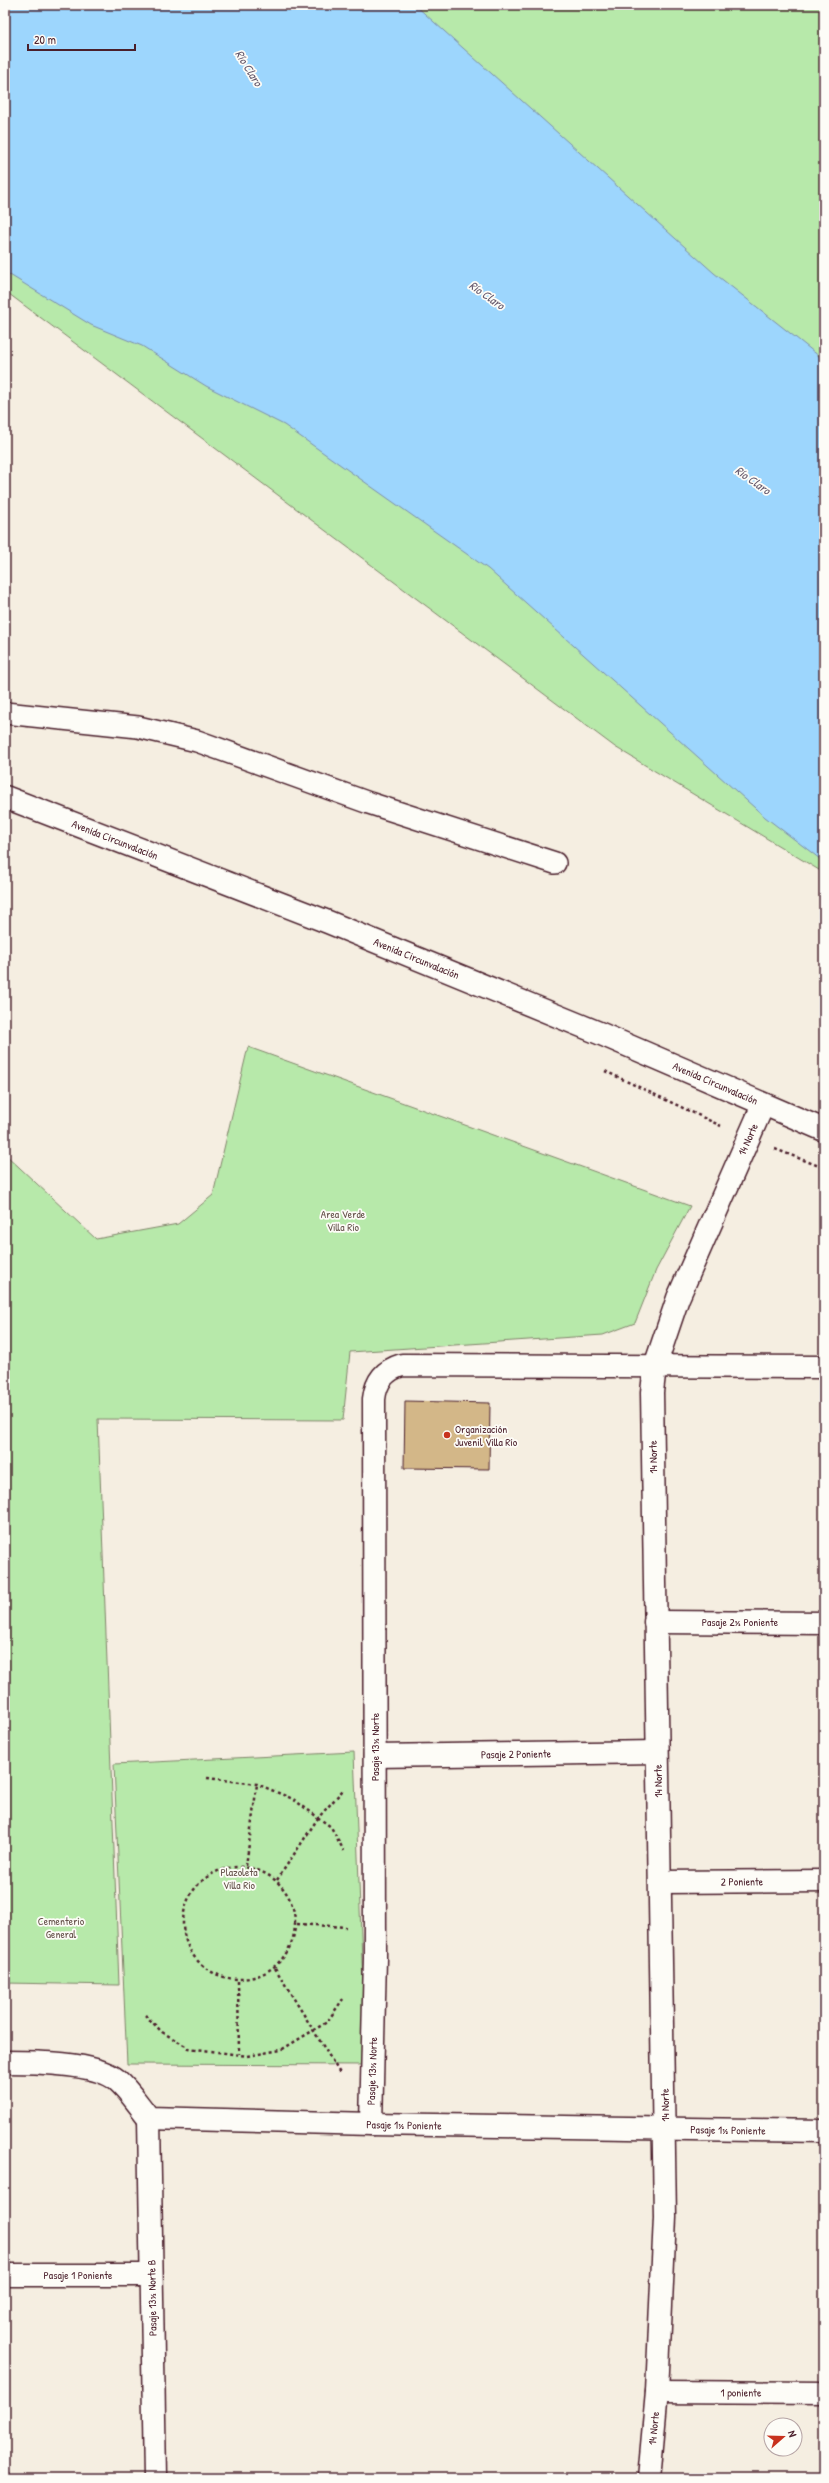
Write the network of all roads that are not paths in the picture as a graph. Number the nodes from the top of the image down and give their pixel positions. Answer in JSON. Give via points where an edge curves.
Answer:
{"nodes":[{"id":1,"x":5,"y":713,"type":"edge"},
{"id":2,"x":5,"y":797,"type":"edge"},
{"id":3,"x":555,"y":863,"type":"dead end"},
{"id":4,"x":763,"y":1105,"type":"junction"},
{"id":5,"x":824,"y":1130,"type":"edge"},
{"id":6,"x":655,"y":1366,"type":"junction"},
{"id":7,"x":824,"y":1367,"type":"edge"},
{"id":8,"x":655,"y":1622,"type":"junction"},
{"id":9,"x":824,"y":1623,"type":"edge"},
{"id":10,"x":657,"y":1752,"type":"junction"},
{"id":11,"x":375,"y":1756,"type":"junction"},
{"id":12,"x":824,"y":1881,"type":"edge"},
{"id":13,"x":660,"y":1882,"type":"junction"},
{"id":14,"x":5,"y":2062,"type":"edge"},
{"id":15,"x":149,"y":2118,"type":"junction"},
{"id":16,"x":371,"y":2124,"type":"junction"},
{"id":17,"x":665,"y":2129,"type":"junction"},
{"id":18,"x":824,"y":2131,"type":"edge"},
{"id":19,"x":5,"y":2275,"type":"edge"},
{"id":20,"x":151,"y":2275,"type":"junction"},
{"id":21,"x":657,"y":2392,"type":"junction"},
{"id":22,"x":824,"y":2393,"type":"edge"},
{"id":23,"x":155,"y":2478,"type":"edge"},
{"id":24,"x":649,"y":2478,"type":"edge"}],
"edges":[{"from":1,"to":3,"type":"lane","via":[[138,727],[197,741],[369,803]]},
{"from":2,"to":4,"type":"street","name":"Avenida Circunvalación","via":[[328,922],[599,1033]]},
{"from":4,"to":5,"type":"street","name":"Avenida Circunvalación"},
{"from":4,"to":6,"type":"street","name":"14 Norte","via":[[684,1284]]},
{"from":6,"to":7,"type":"street"},
{"from":6,"to":8,"type":"street","name":"14 Norte","via":[[652,1392]]},
{"from":6,"to":11,"type":"street","name":"Pasaje 13½ Norte","via":[[402,1365],[385,1374],[375,1390],[374,1399]]},
{"from":8,"to":9,"type":"street","name":"Pasaje 2½ Poniente"},
{"from":8,"to":10,"type":"street","name":"14 Norte"},
{"from":10,"to":11,"type":"street","name":"Pasaje 2 Poniente"},
{"from":10,"to":13,"type":"street","name":"14 Norte"},
{"from":11,"to":16,"type":"street","name":"Pasaje 13½ Norte","via":[[375,1958]]},
{"from":12,"to":13,"type":"street","name":"2 Poniente"},
{"from":13,"to":17,"type":"street","name":"14 Norte"},
{"from":14,"to":15,"type":"street","via":[[57,2063],[90,2069],[116,2079]]},
{"from":15,"to":16,"type":"street","name":"Pasaje 1½ Poniente"},
{"from":15,"to":20,"type":"street","name":"Pasaje 13½ Norte B"},
{"from":16,"to":17,"type":"street","name":"Pasaje 1½ Poniente"},
{"from":17,"to":18,"type":"street","name":"Pasaje 1½ Poniente"},
{"from":17,"to":21,"type":"street","name":"14 Norte","via":[[666,2217]]},
{"from":19,"to":20,"type":"street","name":"Pasaje 1 Poniente"},
{"from":20,"to":23,"type":"street","name":"Pasaje 13½ Norte B"},
{"from":21,"to":22,"type":"street","name":"1 poniente"},
{"from":21,"to":24,"type":"street","name":"14 Norte"}]}
